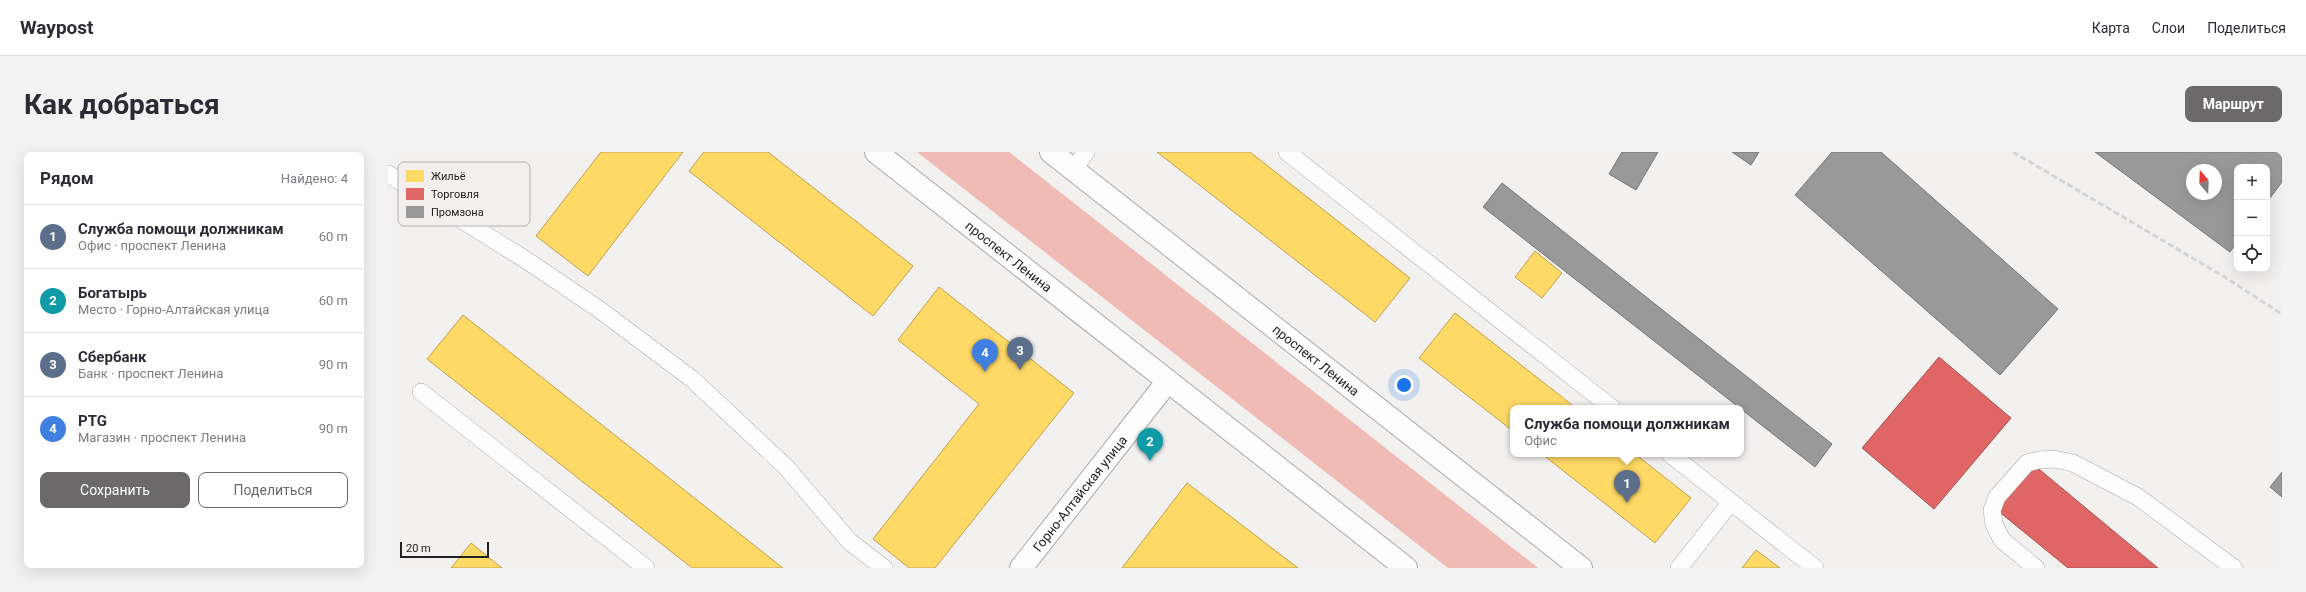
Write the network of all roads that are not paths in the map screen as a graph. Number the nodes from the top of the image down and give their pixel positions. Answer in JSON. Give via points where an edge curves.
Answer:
{"nodes":[{"id":1,"x":876,"y":152,"type":"edge"},
{"id":2,"x":1051,"y":152,"type":"edge"},
{"id":3,"x":1086,"y":152,"type":"edge"},
{"id":4,"x":1287,"y":152,"type":"edge"},
{"id":5,"x":1073,"y":170,"type":"junction"},
{"id":6,"x":388,"y":174,"type":"edge"},
{"id":7,"x":398,"y":180,"type":"edge"},
{"id":8,"x":471,"y":226,"type":"edge"},
{"id":9,"x":1168,"y":381,"type":"junction"},
{"id":10,"x":421,"y":392,"type":"dead end"},
{"id":11,"x":1608,"y":405,"type":"edge"},
{"id":12,"x":1674,"y":457,"type":"edge"},
{"id":13,"x":1731,"y":502,"type":"junction"},
{"id":14,"x":646,"y":568,"type":"edge"},
{"id":15,"x":884,"y":568,"type":"edge"},
{"id":16,"x":1022,"y":568,"type":"edge"},
{"id":17,"x":1406,"y":568,"type":"edge"},
{"id":18,"x":1581,"y":568,"type":"edge"},
{"id":19,"x":1679,"y":568,"type":"edge"},
{"id":20,"x":1815,"y":568,"type":"edge"},
{"id":21,"x":2036,"y":568,"type":"edge"},
{"id":22,"x":2234,"y":568,"type":"edge"}],
"edges":[{"from":1,"to":9,"type":"main road","name":"проспект Ленина"},
{"from":2,"to":5,"type":"main road","name":"проспект Ленина"},
{"from":3,"to":5,"type":"lane"},
{"from":4,"to":11,"type":"lane"},
{"from":5,"to":18,"type":"main road","name":"проспект Ленина"},
{"from":6,"to":7,"type":"lane"},
{"from":8,"to":15,"type":"lane","via":[[600,310],[692,379],[786,467],[850,542]]},
{"from":9,"to":16,"type":"main road","name":"Горно-Алтайская улица"},
{"from":9,"to":17,"type":"main road","name":"проспект Ленина"},
{"from":10,"to":14,"type":"lane"},
{"from":12,"to":13,"type":"lane"},
{"from":13,"to":19,"type":"lane"},
{"from":13,"to":20,"type":"lane"},
{"from":21,"to":22,"type":"lane","via":[[2002,540],[1994,524],[1992,510],[1998,497],[2026,463],[2054,459],[2073,463],[2138,497]]}]}
